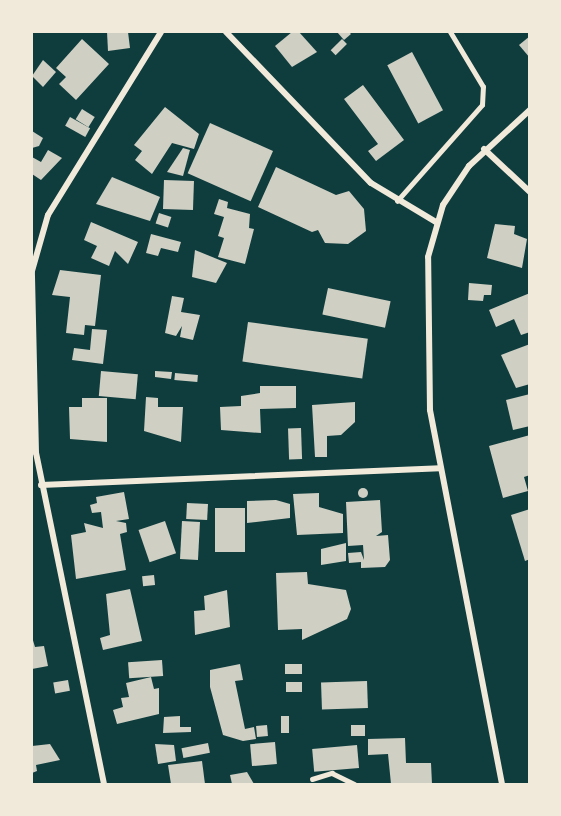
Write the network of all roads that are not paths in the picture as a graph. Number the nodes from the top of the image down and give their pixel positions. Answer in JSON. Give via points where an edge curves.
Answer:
{"nodes":[{"id":1,"x":161,"y":32,"type":"edge"},
{"id":2,"x":226,"y":32,"type":"edge"},
{"id":3,"x":450,"y":32,"type":"edge"},
{"id":4,"x":530,"y":110,"type":"edge"},
{"id":5,"x":484,"y":149,"type":"junction"},
{"id":6,"x":530,"y":192,"type":"edge"},
{"id":7,"x":397,"y":201,"type":"junction"},
{"id":8,"x":436,"y":222,"type":"junction"},
{"id":9,"x":440,"y":468,"type":"junction"},
{"id":10,"x":41,"y":485,"type":"junction"},
{"id":11,"x":312,"y":779,"type":"dead end"},
{"id":12,"x":104,"y":784,"type":"edge"},
{"id":13,"x":355,"y":784,"type":"edge"},
{"id":14,"x":502,"y":784,"type":"edge"}],
"edges":[{"from":1,"to":10,"type":"street","via":[[48,215],[37,243],[34,391]]},
{"from":2,"to":7,"type":"street","via":[[371,183]]},
{"from":3,"to":7,"type":"lane","via":[[483,87],[482,105]]},
{"from":4,"to":5,"type":"street"},
{"from":5,"to":6,"type":"street"},
{"from":5,"to":8,"type":"street"},
{"from":7,"to":8,"type":"street"},
{"from":8,"to":9,"type":"street","via":[[428,257],[427,324],[430,410]]},
{"from":9,"to":10,"type":"street"},
{"from":9,"to":14,"type":"street"},
{"from":10,"to":12,"type":"street"},
{"from":11,"to":13,"type":"lane","via":[[332,773]]}]}
